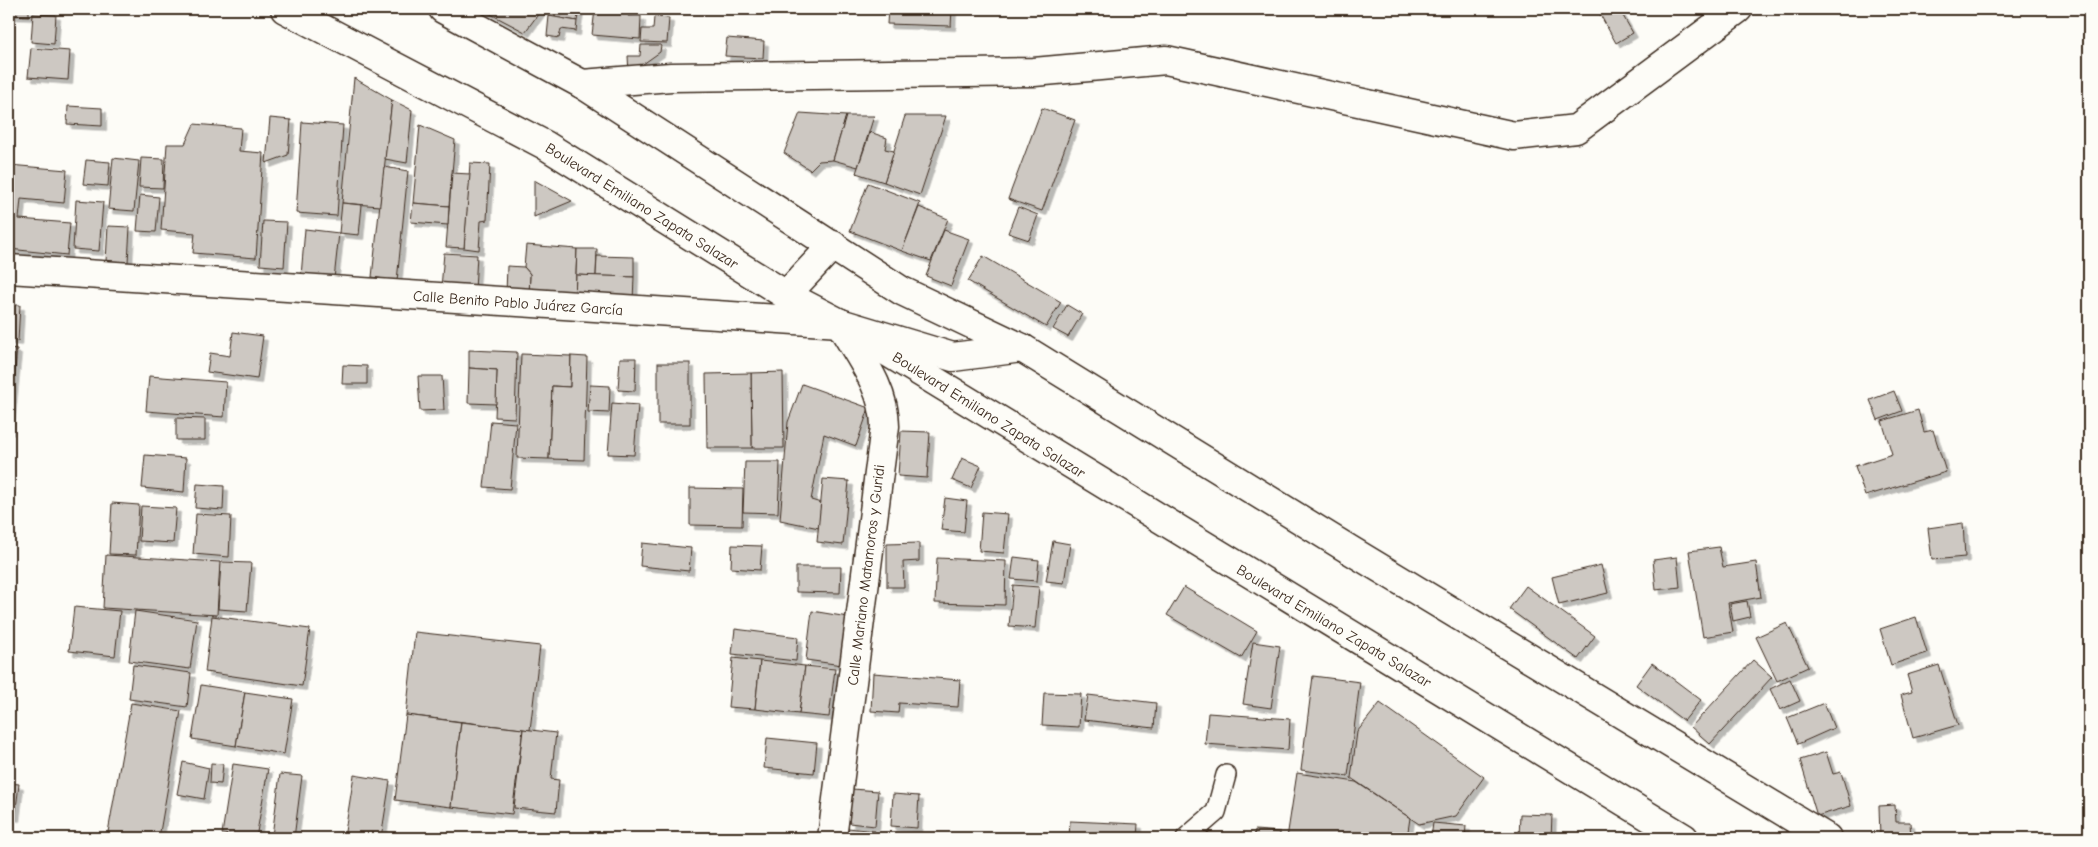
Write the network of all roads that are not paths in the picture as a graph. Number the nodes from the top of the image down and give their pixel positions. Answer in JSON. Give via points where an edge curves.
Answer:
{"nodes":[{"id":1,"x":285,"y":9,"type":"edge"},
{"id":2,"x":443,"y":9,"type":"edge"},
{"id":3,"x":1738,"y":9,"type":"edge"},
{"id":4,"x":582,"y":84,"type":"junction"},
{"id":5,"x":833,"y":245,"type":"junction"},
{"id":6,"x":9,"y":269,"type":"edge"},
{"id":7,"x":786,"y":295,"type":"junction"},
{"id":8,"x":840,"y":324,"type":"junction"},
{"id":9,"x":1022,"y":348,"type":"junction"},
{"id":10,"x":1226,"y":775,"type":"dead end"},
{"id":11,"x":832,"y":838,"type":"edge"},
{"id":12,"x":1186,"y":838,"type":"edge"},
{"id":13,"x":1684,"y":838,"type":"edge"},
{"id":14,"x":1826,"y":838,"type":"edge"}],
"edges":[{"from":1,"to":7,"type":"main road","name":"Boulevard Emiliano Zapata Salazar","via":[[546,145]]},
{"from":2,"to":4,"type":"main road"},
{"from":3,"to":4,"type":"main road","via":[[1576,129],[1514,136],[1166,60],[1034,72],[671,77]]},
{"from":4,"to":5,"type":"main road"},
{"from":5,"to":7,"type":"main road"},
{"from":5,"to":9,"type":"main road","via":[[902,291]]},
{"from":6,"to":8,"type":"main road","name":"Calle Benito Pablo Juárez García"},
{"from":7,"to":8,"type":"main road","name":"Boulevard Emiliano Zapata Salazar"},
{"from":8,"to":9,"type":"main road","name":"Calle Benito Pablo Juárez García","via":[[954,357]]},
{"from":8,"to":11,"type":"main road","name":"Calle Mariano Matamoros y Guridi","via":[[884,402],[886,426]]},
{"from":8,"to":13,"type":"main road","name":"Boulevard Emiliano Zapata Salazar"},
{"from":9,"to":14,"type":"main road"},
{"from":10,"to":12,"type":"lane","via":[[1216,812]]}]}
